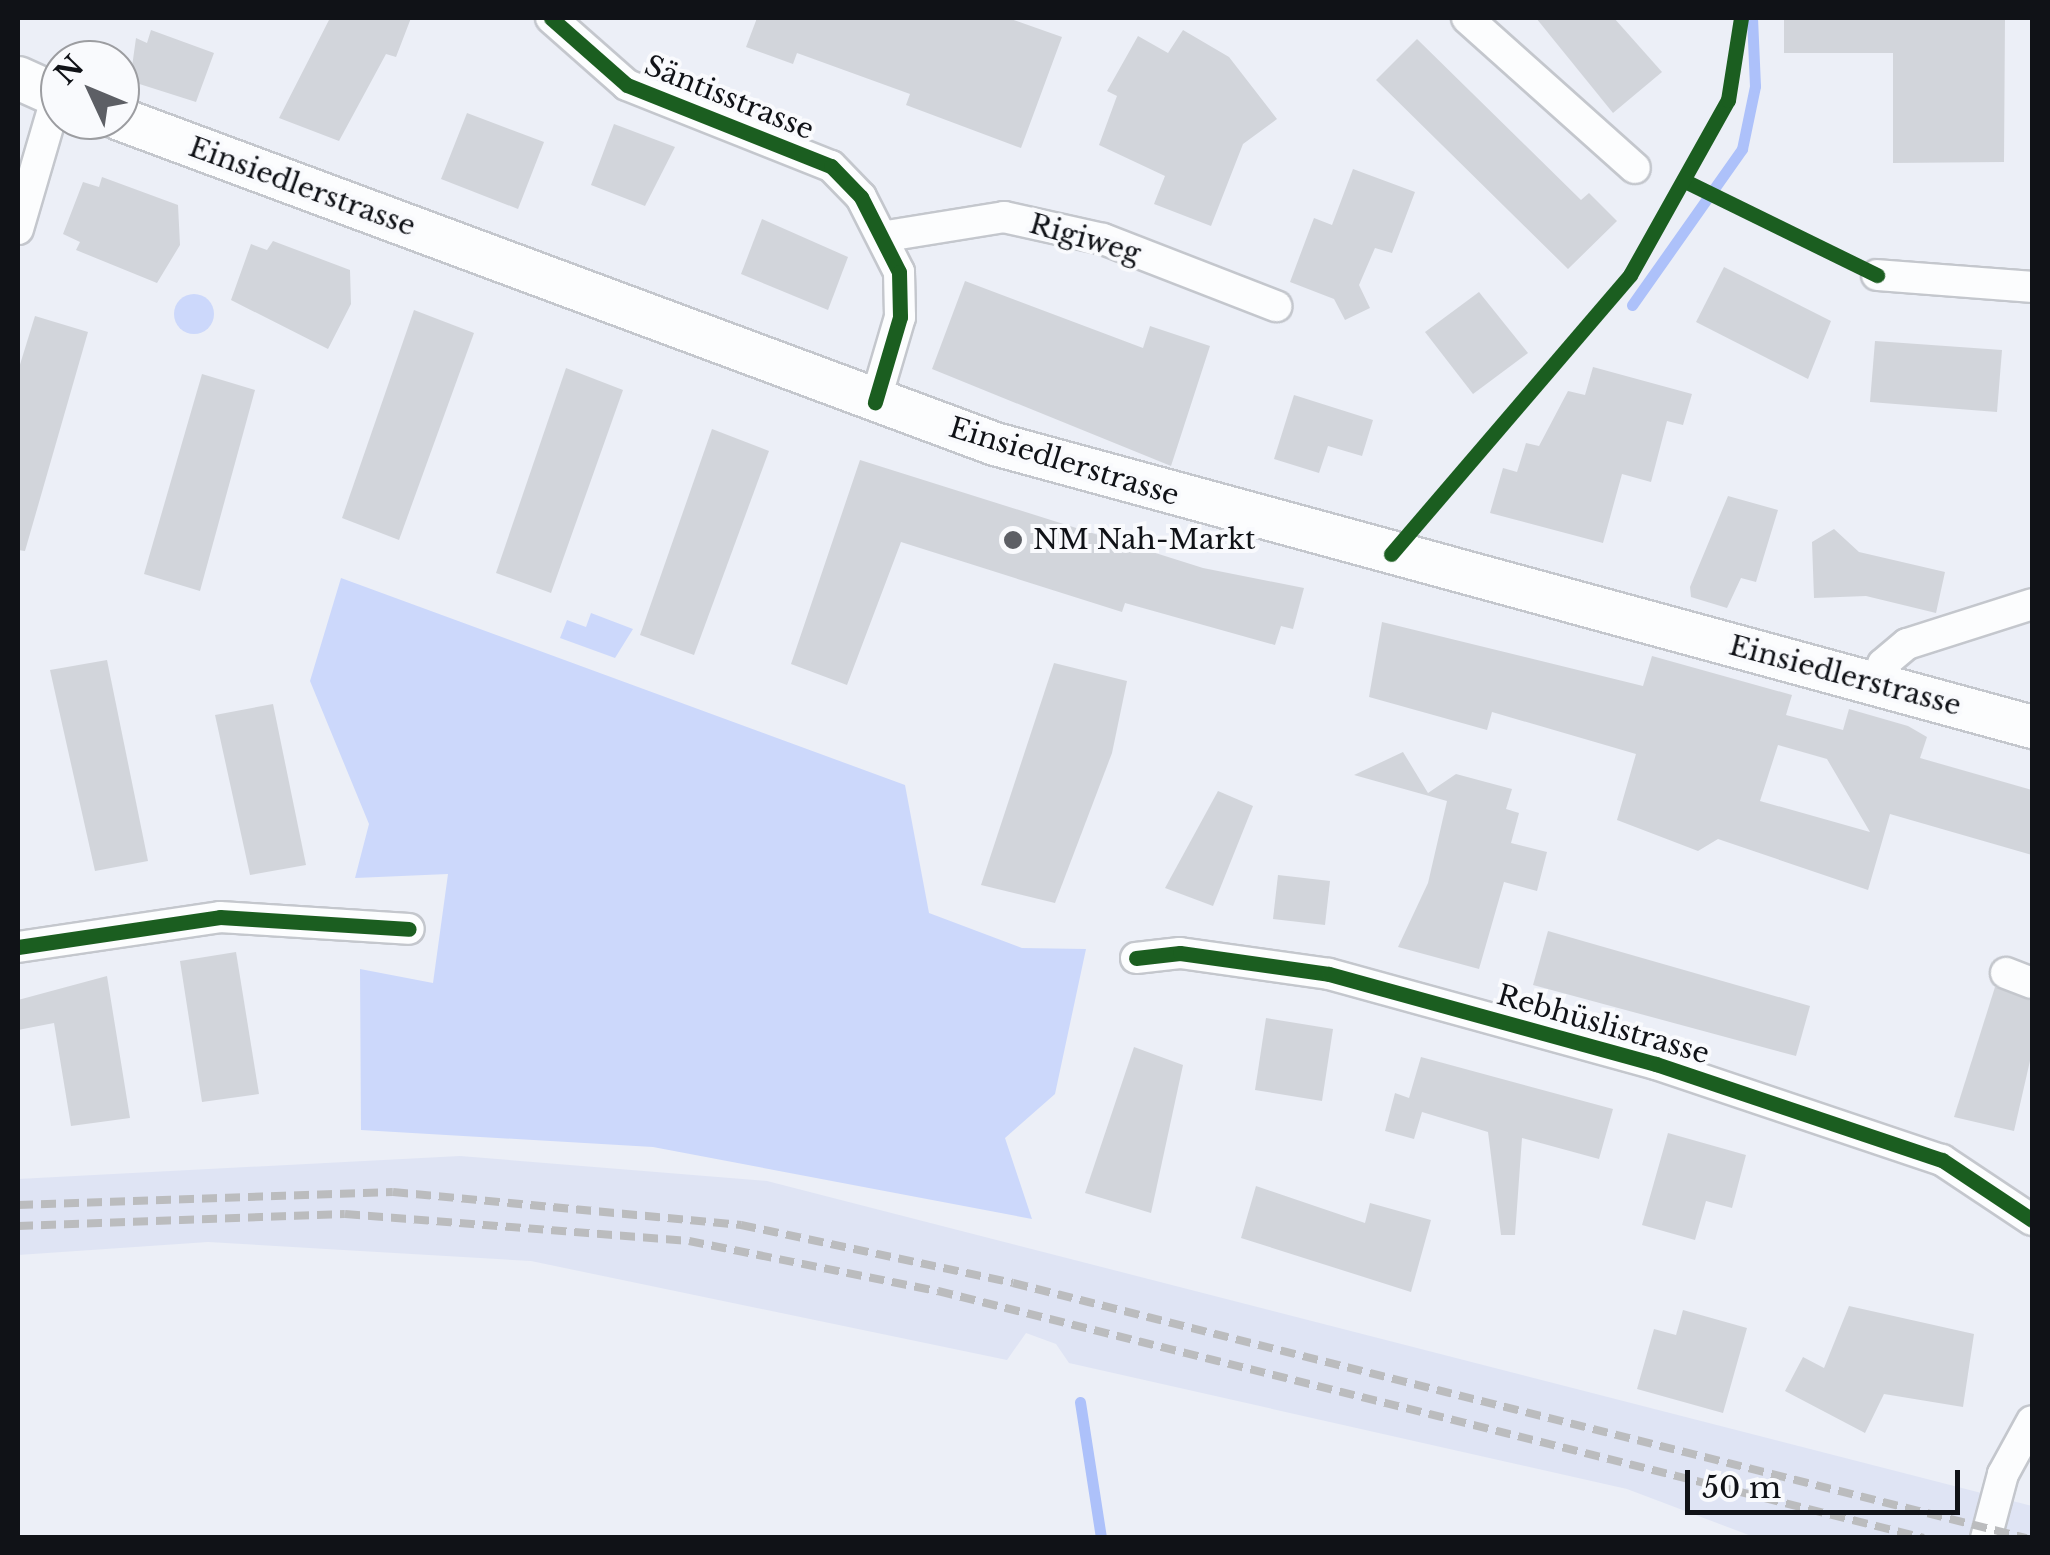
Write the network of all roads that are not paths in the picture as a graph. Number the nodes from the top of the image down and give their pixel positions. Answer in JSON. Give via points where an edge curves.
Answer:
{"nodes":[{"id":1,"x":551,"y":18,"type":"edge"},
{"id":2,"x":1467,"y":18,"type":"edge"},
{"id":3,"x":140,"y":126,"type":"edge"},
{"id":4,"x":45,"y":140,"type":"edge"},
{"id":5,"x":1634,"y":168,"type":"dead end"},
{"id":6,"x":18,"y":229,"type":"edge"},
{"id":7,"x":887,"y":236,"type":"junction"},
{"id":8,"x":1877,"y":275,"type":"dead end"},
{"id":9,"x":2032,"y":287,"type":"edge"},
{"id":10,"x":1276,"y":306,"type":"dead end"},
{"id":11,"x":875,"y":402,"type":"junction"},
{"id":12,"x":2032,"y":604,"type":"edge"},
{"id":13,"x":1877,"y":684,"type":"junction"},
{"id":14,"x":2032,"y":727,"type":"edge"},
{"id":15,"x":408,"y":929,"type":"dead end"},
{"id":16,"x":18,"y":947,"type":"edge"},
{"id":17,"x":1136,"y":958,"type":"dead end"},
{"id":18,"x":2032,"y":1220,"type":"edge"},
{"id":19,"x":2032,"y":1421,"type":"edge"},
{"id":20,"x":1986,"y":1538,"type":"edge"}],
"edges":[{"from":1,"to":7,"type":"street","name":"Säntisstrasse","via":[[628,85],[831,166]]},
{"from":2,"to":5,"type":"street"},
{"from":3,"to":11,"type":"main road","name":"Einsiedlerstrasse"},
{"from":4,"to":6,"type":"street"},
{"from":7,"to":10,"type":"street","name":"Rigiweg","via":[[1004,217],[1103,239]]},
{"from":7,"to":11,"type":"street","name":"Säntisstrasse","via":[[900,317]]},
{"from":8,"to":9,"type":"street"},
{"from":11,"to":13,"type":"main road","name":"Einsiedlerstrasse","via":[[1102,476]]},
{"from":12,"to":13,"type":"street","via":[[1907,644],[1884,664]]},
{"from":13,"to":14,"type":"main road","name":"Einsiedlerstrasse"},
{"from":15,"to":16,"type":"street","via":[[220,916]]},
{"from":17,"to":18,"type":"street","name":"Rebhüslistrasse","via":[[1180,953],[1329,974],[1656,1064],[1942,1160]]},
{"from":19,"to":20,"type":"street","via":[[2002,1474]]}]}
